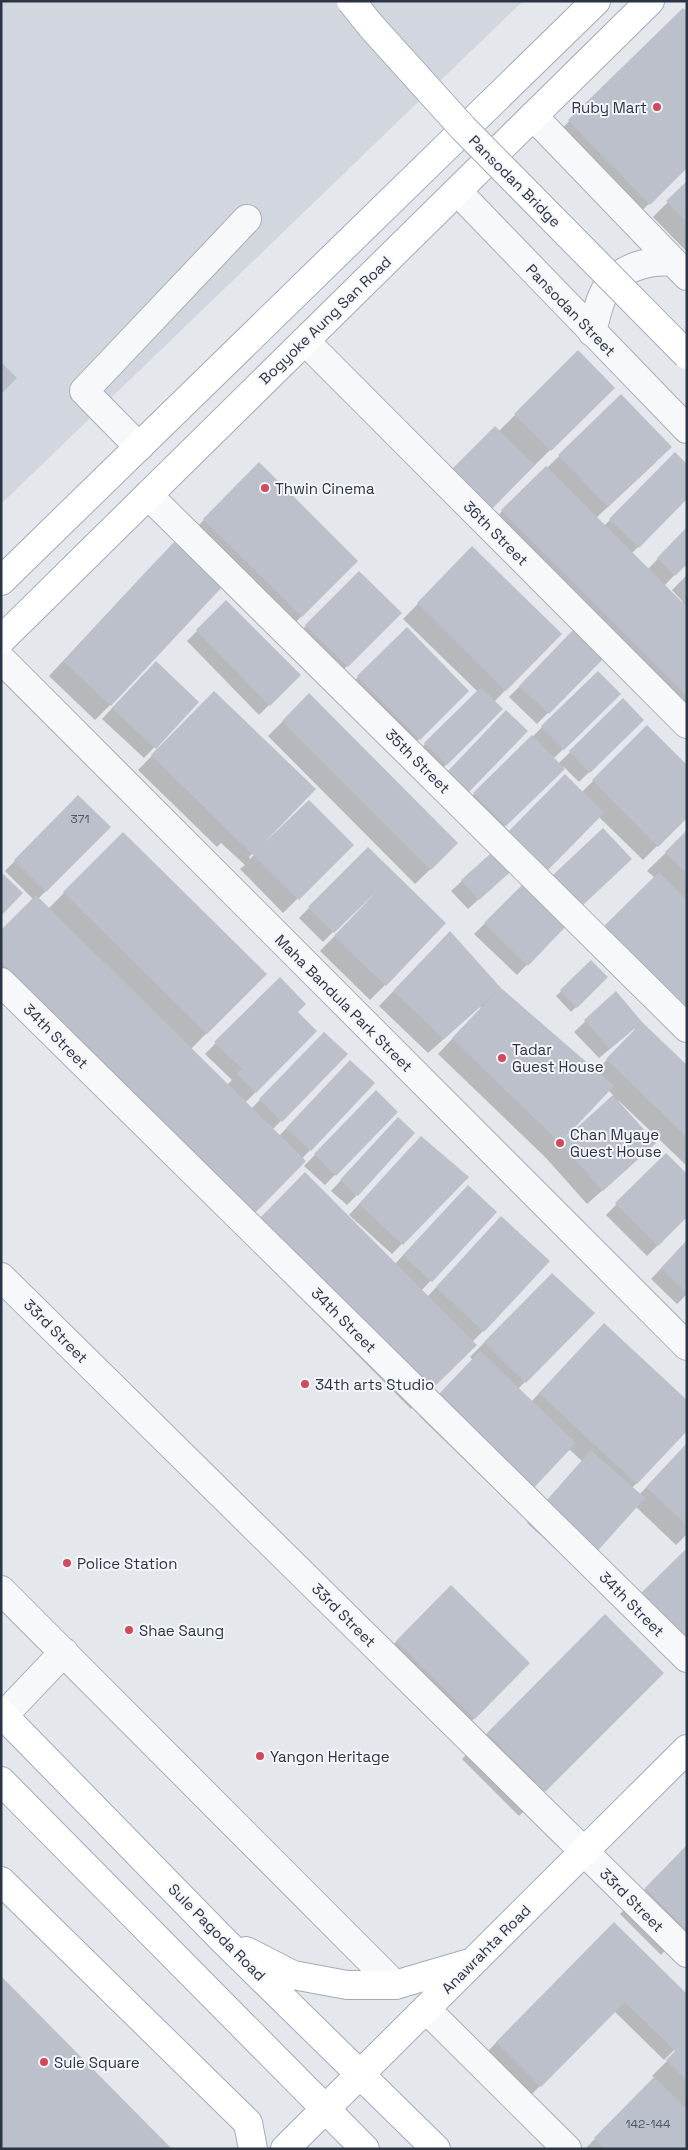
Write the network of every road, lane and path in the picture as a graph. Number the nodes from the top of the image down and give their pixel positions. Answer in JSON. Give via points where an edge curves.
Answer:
{"nodes":[{"id":1,"x":351,"y":1,"type":"edge"},
{"id":2,"x":596,"y":1,"type":"edge"},
{"id":3,"x":650,"y":1,"type":"edge"},
{"id":4,"x":533,"y":116,"type":"junction"},
{"id":5,"x":457,"y":191,"type":"junction"},
{"id":6,"x":247,"y":219,"type":"dead end"},
{"id":7,"x":327,"y":262,"type":"junction"},
{"id":8,"x":680,"y":269,"type":"edge"},
{"id":9,"x":357,"y":290,"type":"junction"},
{"id":10,"x":592,"y":332,"type":"junction"},
{"id":11,"x":305,"y":341,"type":"junction"},
{"id":12,"x":687,"y":355,"type":"edge"},
{"id":13,"x":687,"y":428,"type":"edge"},
{"id":14,"x":139,"y":446,"type":"junction"},
{"id":15,"x":148,"y":495,"type":"junction"},
{"id":16,"x":1,"y":581,"type":"edge"},
{"id":17,"x":1,"y":640,"type":"edge"},
{"id":18,"x":1,"y":659,"type":"edge"},
{"id":19,"x":687,"y":724,"type":"edge"},
{"id":20,"x":1,"y":982,"type":"edge"},
{"id":21,"x":687,"y":1028,"type":"edge"},
{"id":22,"x":1,"y":1277,"type":"edge"},
{"id":23,"x":687,"y":1346,"type":"edge"},
{"id":24,"x":1,"y":1590,"type":"edge"},
{"id":25,"x":64,"y":1652,"type":"junction"},
{"id":26,"x":687,"y":1658,"type":"edge"},
{"id":27,"x":2,"y":1714,"type":"edge"},
{"id":28,"x":687,"y":1749,"type":"edge"},
{"id":29,"x":1,"y":1781,"type":"edge"},
{"id":30,"x":584,"y":1852,"type":"junction"},
{"id":31,"x":1,"y":1881,"type":"edge"},
{"id":32,"x":222,"y":1939,"type":"junction"},
{"id":33,"x":687,"y":1953,"type":"edge"},
{"id":34,"x":472,"y":1963,"type":"junction"},
{"id":35,"x":395,"y":1985,"type":"junction"},
{"id":36,"x":426,"y":2010,"type":"junction"},
{"id":37,"x":361,"y":2074,"type":"junction"},
{"id":38,"x":325,"y":2109,"type":"junction"},
{"id":39,"x":253,"y":2149,"type":"edge"},
{"id":40,"x":284,"y":2149,"type":"edge"},
{"id":41,"x":365,"y":2149,"type":"edge"},
{"id":42,"x":436,"y":2149,"type":"edge"},
{"id":43,"x":567,"y":2149,"type":"edge"}],
"edges":[{"from":1,"to":12,"type":"main road","name":"Pansodan Bridge","bridge":true,"via":[[463,128]]},
{"from":2,"to":7,"type":"main road"},
{"from":3,"to":4,"type":"main road","name":"Bogyoke Aung San Road"},
{"from":4,"to":5,"type":"main road","name":"Bogyoke Aung San Road"},
{"from":4,"to":8,"type":"street"},
{"from":5,"to":9,"type":"main road","name":"Bogyoke Aung San Road"},
{"from":5,"to":10,"type":"street","name":"Pansodan Street"},
{"from":6,"to":14,"type":"street","via":[[84,391]]},
{"from":7,"to":9,"type":"main road"},
{"from":7,"to":14,"type":"main road"},
{"from":8,"to":10,"type":"street","via":[[659,260],[621,274],[609,285]]},
{"from":9,"to":11,"type":"main road","name":"Bogyoke Aung San Road"},
{"from":10,"to":13,"type":"street","name":"Pansodan Street"},
{"from":11,"to":15,"type":"main road","name":"Bogyoke Aung San Road"},
{"from":11,"to":19,"type":"street","name":"36th Street"},
{"from":14,"to":16,"type":"main road"},
{"from":15,"to":17,"type":"main road","name":"Bogyoke Aung San Road"},
{"from":15,"to":21,"type":"street","name":"35th Street"},
{"from":18,"to":23,"type":"street","name":"Maha Bandula Park Street"},
{"from":20,"to":26,"type":"street","name":"34th Street"},
{"from":22,"to":30,"type":"street","name":"33rd Street"},
{"from":24,"to":25,"type":"street"},
{"from":25,"to":27,"type":"street"},
{"from":25,"to":35,"type":"street"},
{"from":27,"to":32,"type":"main road","name":"Sule Pagoda Road"},
{"from":28,"to":30,"type":"main road","name":"Anawrahta Road"},
{"from":29,"to":38,"type":"main road"},
{"from":30,"to":33,"type":"street","name":"33rd Street"},
{"from":30,"to":34,"type":"main road","name":"Anawrahta Road"},
{"from":31,"to":39,"type":"main road","via":[[248,2124]]},
{"from":32,"to":35,"type":"main road","via":[[293,1975],[347,1986]]},
{"from":32,"to":37,"type":"main road","name":"Sule Pagoda Road"},
{"from":34,"to":35,"type":"main road"},
{"from":34,"to":36,"type":"main road","name":"Anawrahta Road"},
{"from":36,"to":37,"type":"main road","name":"Anawrahta Road"},
{"from":36,"to":43,"type":"street"},
{"from":37,"to":38,"type":"main road","name":"Anawrahta Road"},
{"from":37,"to":42,"type":"main road","name":"Sule Pagoda Road"},
{"from":38,"to":40,"type":"main road","name":"Anawrahta Road"},
{"from":38,"to":41,"type":"main road"}]}
